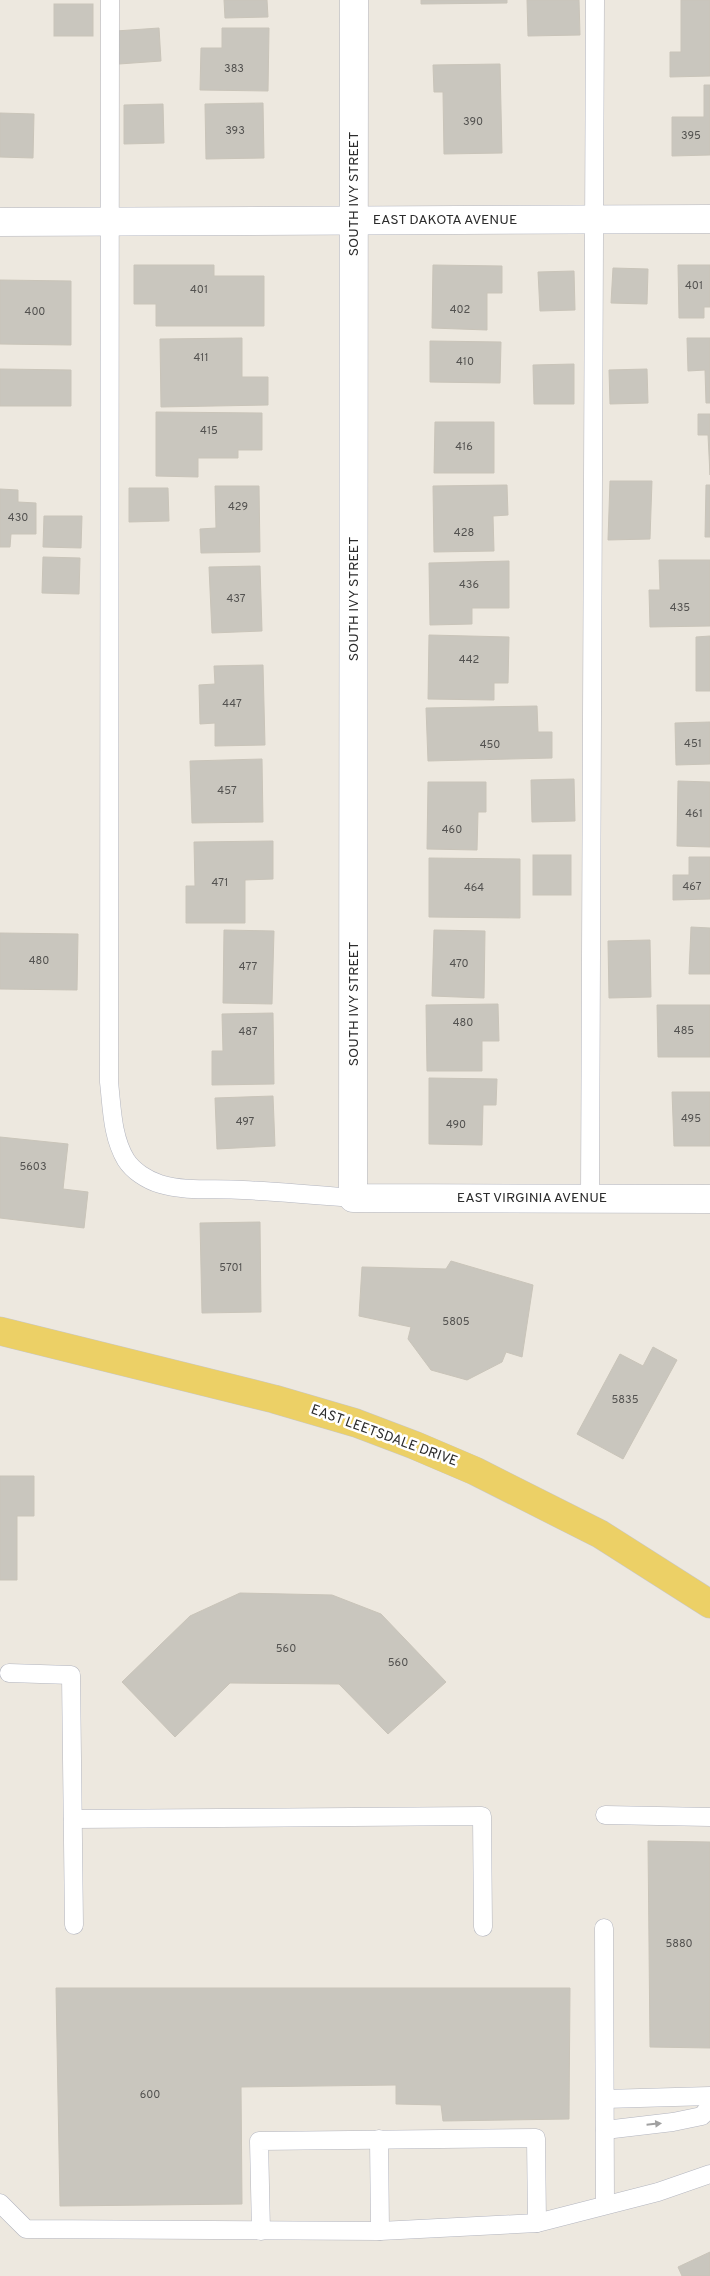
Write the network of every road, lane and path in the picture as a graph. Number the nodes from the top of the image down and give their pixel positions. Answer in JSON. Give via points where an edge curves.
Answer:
{"nodes":[{"id":1,"x":110,"y":0,"type":"edge"},
{"id":2,"x":354,"y":0,"type":"edge"},
{"id":3,"x":595,"y":0,"type":"edge"},
{"id":4,"x":710,"y":219,"type":"edge"},
{"id":5,"x":354,"y":220,"type":"junction"},
{"id":6,"x":595,"y":220,"type":"junction"},
{"id":7,"x":109,"y":221,"type":"junction"},
{"id":8,"x":0,"y":222,"type":"edge"},
{"id":9,"x":353,"y":1198,"type":"junction"},
{"id":10,"x":590,"y":1198,"type":"junction"},
{"id":11,"x":710,"y":1199,"type":"edge"},
{"id":12,"x":0,"y":1331,"type":"edge"},
{"id":13,"x":710,"y":1604,"type":"edge"},
{"id":14,"x":9,"y":1673,"type":"dead end"},
{"id":15,"x":605,"y":1815,"type":"dead end"},
{"id":16,"x":710,"y":1817,"type":"edge"},
{"id":17,"x":73,"y":1818,"type":"junction"},
{"id":18,"x":74,"y":1925,"type":"dead end"},
{"id":19,"x":483,"y":1927,"type":"dead end"},
{"id":20,"x":604,"y":1928,"type":"dead end"},
{"id":21,"x":710,"y":2096,"type":"edge"},
{"id":22,"x":605,"y":2099,"type":"junction"},
{"id":23,"x":710,"y":2106,"type":"edge"},
{"id":24,"x":606,"y":2130,"type":"junction"},
{"id":25,"x":379,"y":2139,"type":"junction"},
{"id":26,"x":710,"y":2174,"type":"edge"},
{"id":27,"x":0,"y":2203,"type":"edge"},
{"id":28,"x":606,"y":2205,"type":"junction"},
{"id":29,"x":538,"y":2223,"type":"junction"},
{"id":30,"x":261,"y":2231,"type":"junction"},
{"id":31,"x":380,"y":2231,"type":"junction"}],
"edges":[{"from":1,"to":7,"type":"lane"},
{"from":2,"to":5,"type":"street","name":"SOUTH IVY STREET"},
{"from":3,"to":6,"type":"lane"},
{"from":4,"to":6,"type":"street","name":"EAST DAKOTA AVENUE"},
{"from":5,"to":6,"type":"street","name":"EAST DAKOTA AVENUE"},
{"from":5,"to":7,"type":"street","name":"EAST DAKOTA AVENUE"},
{"from":5,"to":9,"type":"street","name":"SOUTH IVY STREET"},
{"from":6,"to":10,"type":"lane"},
{"from":7,"to":8,"type":"street","name":"EAST DAKOTA AVENUE"},
{"from":7,"to":9,"type":"lane","via":[[109,1082],[115,1128],[126,1160],[140,1175],[159,1184],[188,1189]]},
{"from":9,"to":10,"type":"street","name":"EAST VIRGINIA AVENUE"},
{"from":10,"to":11,"type":"street","name":"EAST VIRGINIA AVENUE"},
{"from":12,"to":13,"type":"main road","name":"EAST LEETSDALE DRIVE","via":[[274,1399],[348,1420],[414,1445],[568,1516],[618,1544]]},
{"from":14,"to":17,"type":"lane","via":[[71,1675]]},
{"from":15,"to":16,"type":"lane"},
{"from":17,"to":18,"type":"lane"},
{"from":17,"to":19,"type":"lane","via":[[482,1816]]},
{"from":20,"to":22,"type":"lane"},
{"from":21,"to":22,"type":"lane"},
{"from":22,"to":24,"type":"lane"},
{"from":24,"to":23,"type":"lane","one_way":true,"via":[[702,2116]]},
{"from":24,"to":28,"type":"lane"},
{"from":25,"to":29,"type":"lane","via":[[536,2138]]},
{"from":25,"to":30,"type":"lane","via":[[259,2140]]},
{"from":25,"to":31,"type":"lane"},
{"from":26,"to":28,"type":"lane"},
{"from":27,"to":30,"type":"lane","via":[[26,2229]]},
{"from":28,"to":29,"type":"lane"},
{"from":29,"to":31,"type":"lane"},
{"from":30,"to":31,"type":"lane"}]}
